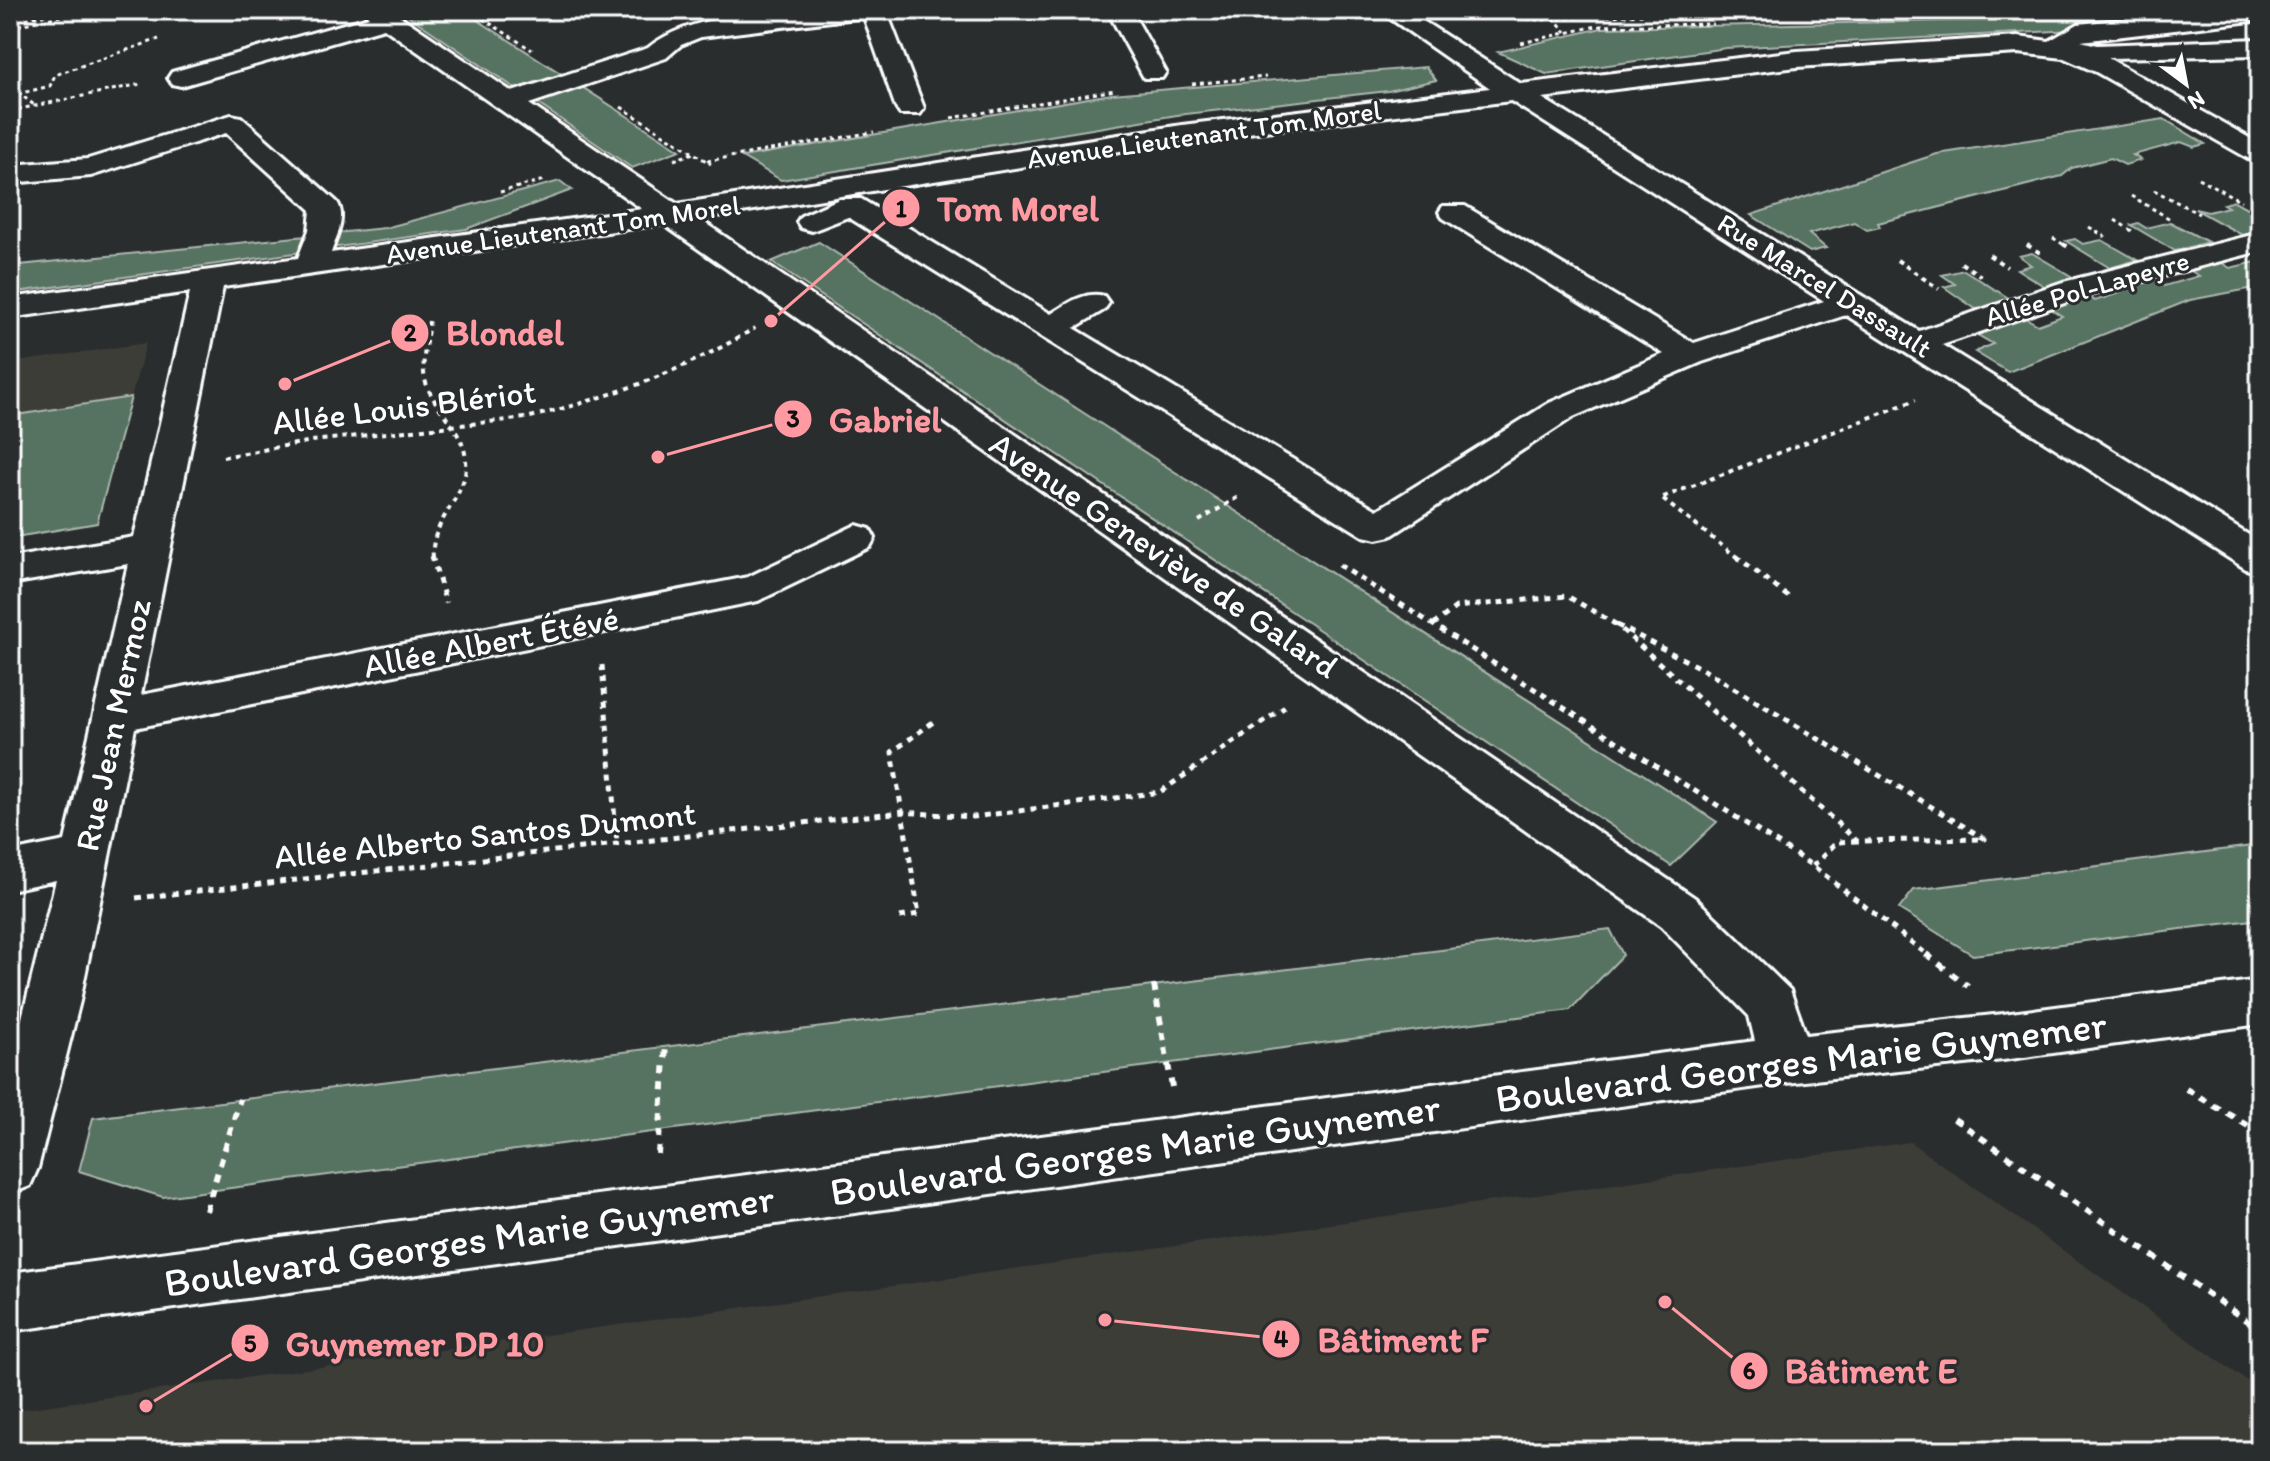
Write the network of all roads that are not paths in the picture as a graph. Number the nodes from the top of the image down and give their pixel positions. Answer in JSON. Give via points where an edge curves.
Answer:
{"nodes":[{"id":1,"x":864,"y":10,"type":"edge"},
{"id":2,"x":874,"y":10,"type":"edge"},
{"id":3,"x":1119,"y":10,"type":"edge"},
{"id":4,"x":1390,"y":10,"type":"edge"},
{"id":5,"x":2260,"y":13,"type":"edge"},
{"id":6,"x":382,"y":14,"type":"edge"},
{"id":7,"x":2260,"y":47,"type":"edge"},
{"id":8,"x":1153,"y":72,"type":"dead end"},
{"id":9,"x":1518,"y":93,"type":"junction"},
{"id":10,"x":517,"y":99,"type":"junction"},
{"id":11,"x":218,"y":107,"type":"junction"},
{"id":12,"x":910,"y":108,"type":"dead end"},
{"id":13,"x":2260,"y":156,"type":"edge"},
{"id":14,"x":10,"y":174,"type":"edge"},
{"id":15,"x":1454,"y":212,"type":"dead end"},
{"id":16,"x":668,"y":213,"type":"junction"},
{"id":17,"x":804,"y":225,"type":"dead end"},
{"id":18,"x":2260,"y":242,"type":"edge"},
{"id":19,"x":311,"y":265,"type":"junction"},
{"id":20,"x":209,"y":279,"type":"junction"},
{"id":21,"x":1853,"y":302,"type":"junction"},
{"id":22,"x":1093,"y":303,"type":"dead end"},
{"id":23,"x":10,"y":308,"type":"edge"},
{"id":24,"x":1050,"y":328,"type":"junction"},
{"id":25,"x":1917,"y":343,"type":"junction"},
{"id":26,"x":1690,"y":355,"type":"junction"},
{"id":27,"x":856,"y":538,"type":"dead end"},
{"id":28,"x":152,"y":547,"type":"junction"},
{"id":29,"x":2260,"y":560,"type":"edge"},
{"id":30,"x":10,"y":571,"type":"edge"},
{"id":31,"x":117,"y":716,"type":"junction"},
{"id":32,"x":85,"y":855,"type":"junction"},
{"id":33,"x":10,"y":871,"type":"edge"},
{"id":34,"x":2260,"y":1002,"type":"edge"},
{"id":35,"x":1786,"y":1060,"type":"junction"},
{"id":36,"x":10,"y":1168,"type":"edge"},
{"id":37,"x":10,"y":1302,"type":"edge"}],
"edges":[{"from":1,"to":10,"type":"street","via":[[696,30],[657,53]]},
{"from":2,"to":12,"type":"street"},
{"from":3,"to":8,"type":"street"},
{"from":4,"to":9,"type":"street","name":"Rue Marcel Dassault"},
{"from":5,"to":7,"type":"street","via":[[2078,32],[2060,44],[2098,53]]},
{"from":6,"to":10,"type":"street","name":"Avenue Geneviève de Galard"},
{"from":6,"to":11,"type":"street","via":[[181,78]]},
{"from":9,"to":13,"type":"street","name":"Avenue Lieutenant Tom Morel","via":[[1797,59],[2018,45],[2069,51],[2105,66]]},
{"from":9,"to":16,"type":"street","name":"Avenue Lieutenant Tom Morel","via":[[1182,133]]},
{"from":9,"to":21,"type":"street","name":"Rue Marcel Dassault"},
{"from":10,"to":16,"type":"street","name":"Avenue Geneviève de Galard"},
{"from":11,"to":14,"type":"street","via":[[91,167]]},
{"from":11,"to":19,"type":"street","via":[[326,208]]},
{"from":15,"to":26,"type":"street"},
{"from":16,"to":19,"type":"street","name":"Avenue Lieutenant Tom Morel"},
{"from":16,"to":35,"type":"street","name":"Avenue Geneviève de Galard","via":[[1678,912],[1772,1006]]},
{"from":17,"to":24,"type":"street","via":[[850,205]]},
{"from":18,"to":25,"type":"street","name":"Allée Pol-Lapeyre","via":[[2074,289]]},
{"from":19,"to":20,"type":"street","name":"Avenue Lieutenant Tom Morel"},
{"from":20,"to":23,"type":"street","name":"Avenue Lieutenant Tom Morel"},
{"from":20,"to":28,"type":"street","name":"Rue Jean Mermoz"},
{"from":21,"to":25,"type":"street","name":"Rue Marcel Dassault"},
{"from":21,"to":26,"type":"street"},
{"from":22,"to":24,"type":"street"},
{"from":24,"to":26,"type":"street","via":[[1377,527],[1561,410]]},
{"from":25,"to":29,"type":"street","name":"Rue Marcel Dassault"},
{"from":27,"to":31,"type":"street","name":"Allée Albert Étévé","via":[[758,588]]},
{"from":28,"to":30,"type":"street"},
{"from":28,"to":31,"type":"street","name":"Rue Jean Mermoz"},
{"from":31,"to":32,"type":"street","name":"Rue Jean Mermoz"},
{"from":32,"to":33,"type":"street"},
{"from":32,"to":36,"type":"street","name":"Rue Jean Mermoz"},
{"from":34,"to":35,"type":"street","name":"Boulevard Georges Marie Guynemer"},
{"from":35,"to":37,"type":"street","name":"Boulevard Georges Marie Guynemer"}]}
